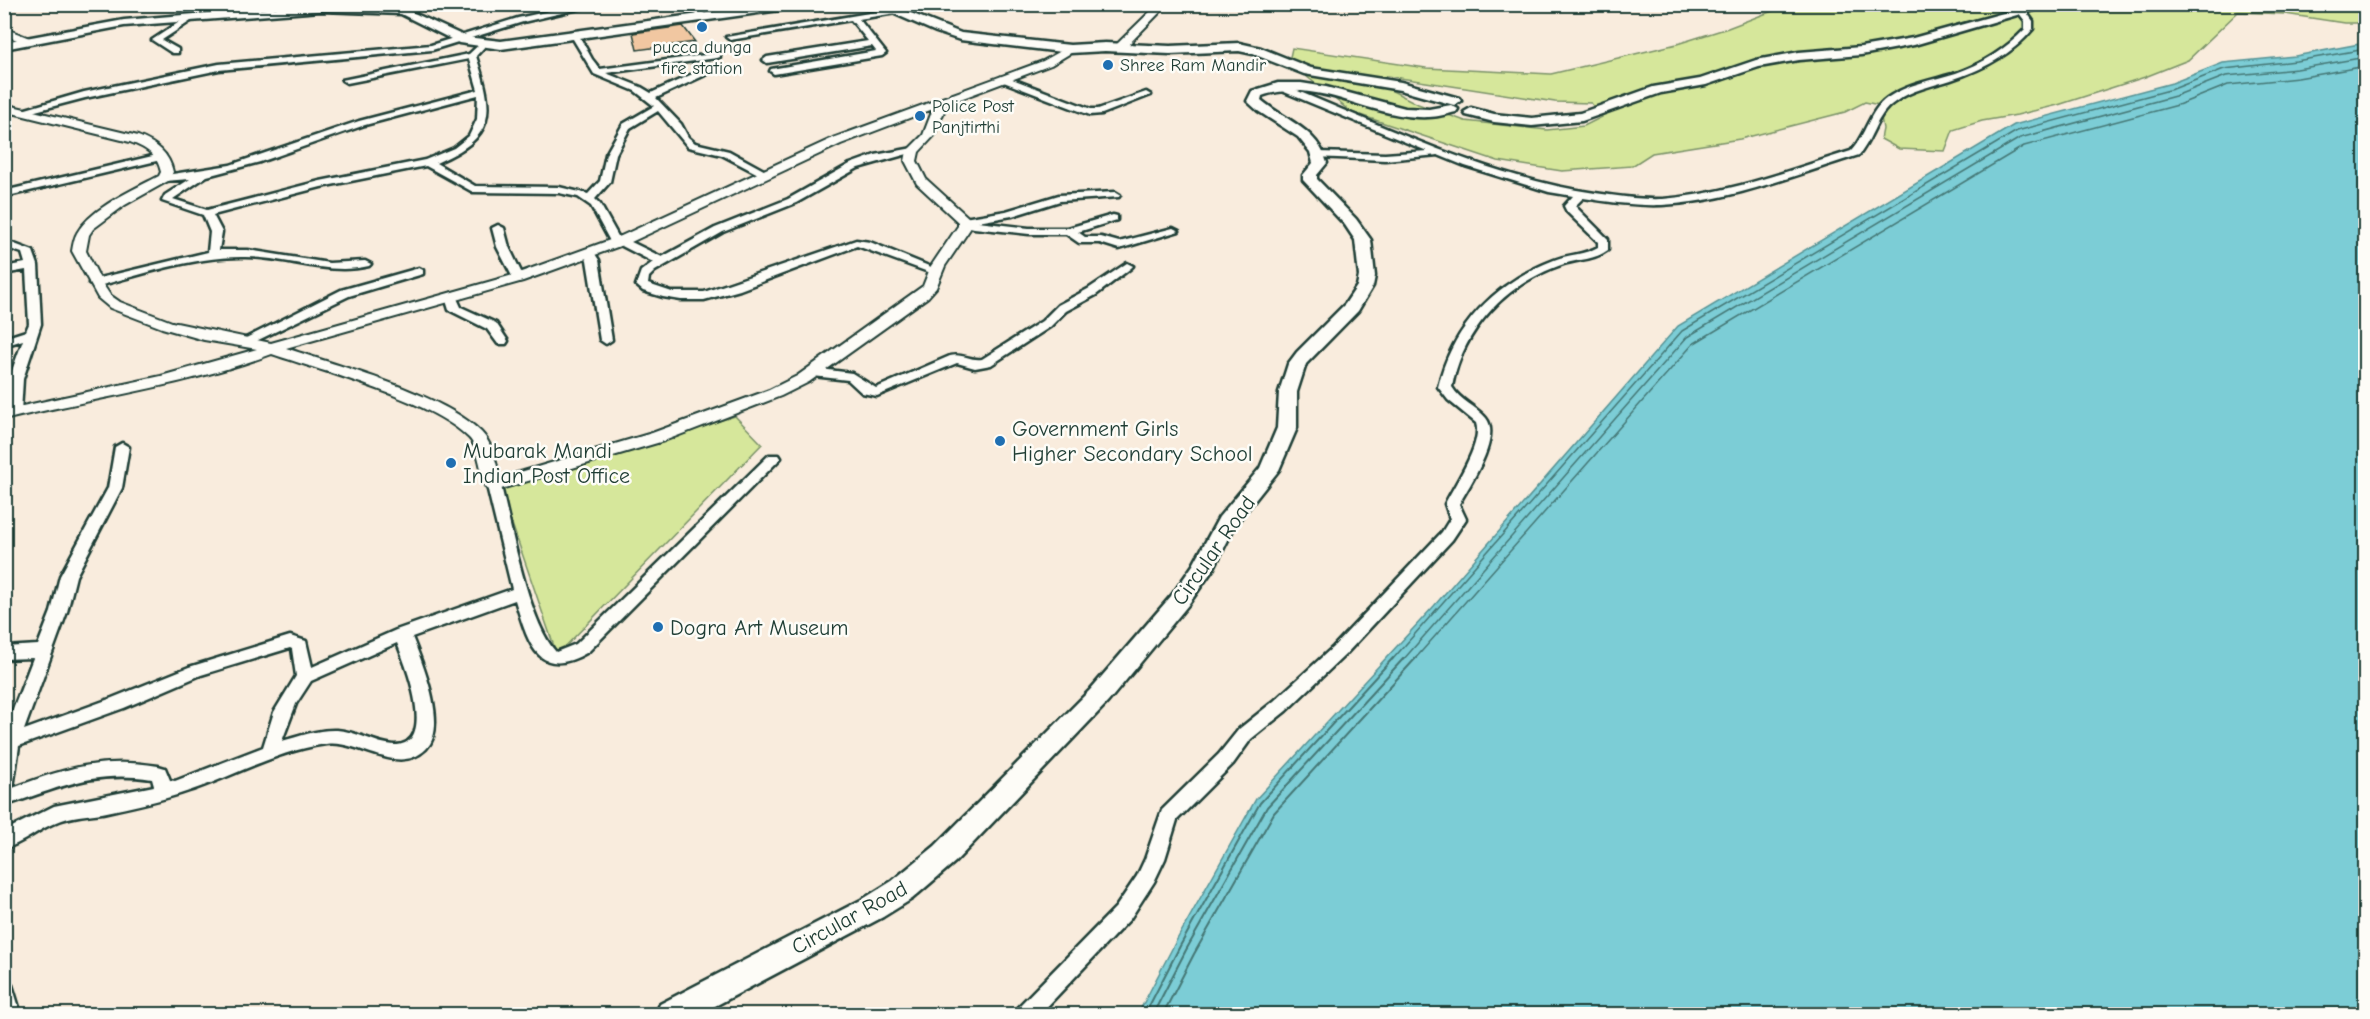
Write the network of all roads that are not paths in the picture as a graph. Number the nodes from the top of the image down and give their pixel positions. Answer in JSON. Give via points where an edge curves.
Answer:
{"nodes":[{"id":1,"x":350,"y":4,"type":"edge"},
{"id":2,"x":431,"y":4,"type":"edge"},
{"id":3,"x":596,"y":4,"type":"edge"},
{"id":4,"x":675,"y":4,"type":"edge"},
{"id":5,"x":801,"y":4,"type":"edge"},
{"id":6,"x":877,"y":4,"type":"edge"},
{"id":7,"x":1164,"y":4,"type":"edge"},
{"id":8,"x":2050,"y":4,"type":"edge"},
{"id":9,"x":368,"y":6,"type":"edge"},
{"id":10,"x":773,"y":6,"type":"edge"},
{"id":11,"x":397,"y":7,"type":"edge"},
{"id":12,"x":324,"y":8,"type":"junction"},
{"id":13,"x":898,"y":10,"type":"edge"},
{"id":14,"x":2022,"y":12,"type":"junction"},
{"id":15,"x":704,"y":17,"type":"junction"},
{"id":16,"x":854,"y":18,"type":"junction"},
{"id":17,"x":190,"y":19,"type":"junction"},
{"id":18,"x":4,"y":31,"type":"edge"},
{"id":19,"x":574,"y":34,"type":"junction"},
{"id":20,"x":730,"y":36,"type":"dead end"},
{"id":21,"x":461,"y":38,"type":"junction"},
{"id":22,"x":28,"y":41,"type":"junction"},
{"id":23,"x":518,"y":42,"type":"junction"},
{"id":24,"x":875,"y":43,"type":"junction"},
{"id":25,"x":483,"y":44,"type":"junction"},
{"id":26,"x":4,"y":46,"type":"edge"},
{"id":27,"x":1120,"y":47,"type":"junction"},
{"id":28,"x":1070,"y":49,"type":"junction"},
{"id":29,"x":175,"y":51,"type":"dead end"},
{"id":30,"x":472,"y":56,"type":"junction"},
{"id":31,"x":767,"y":60,"type":"dead end"},
{"id":32,"x":715,"y":62,"type":"junction"},
{"id":33,"x":774,"y":71,"type":"dead end"},
{"id":34,"x":597,"y":72,"type":"junction"},
{"id":35,"x":608,"y":79,"type":"junction"},
{"id":36,"x":1004,"y":79,"type":"junction"},
{"id":37,"x":347,"y":80,"type":"dead end"},
{"id":38,"x":1280,"y":87,"type":"junction"},
{"id":39,"x":483,"y":91,"type":"junction"},
{"id":40,"x":1146,"y":95,"type":"dead end"},
{"id":41,"x":650,"y":97,"type":"junction"},
{"id":42,"x":941,"y":104,"type":"junction"},
{"id":43,"x":4,"y":107,"type":"edge"},
{"id":44,"x":659,"y":107,"type":"junction"},
{"id":45,"x":1461,"y":107,"type":"junction"},
{"id":46,"x":24,"y":111,"type":"junction"},
{"id":47,"x":913,"y":151,"type":"junction"},
{"id":48,"x":1437,"y":153,"type":"junction"},
{"id":49,"x":1318,"y":155,"type":"junction"},
{"id":50,"x":161,"y":157,"type":"junction"},
{"id":51,"x":428,"y":163,"type":"junction"},
{"id":52,"x":766,"y":174,"type":"junction"},
{"id":53,"x":203,"y":175,"type":"junction"},
{"id":54,"x":164,"y":178,"type":"junction"},
{"id":55,"x":4,"y":194,"type":"edge"},
{"id":56,"x":1581,"y":194,"type":"junction"},
{"id":57,"x":1115,"y":195,"type":"dead end"},
{"id":58,"x":589,"y":199,"type":"junction"},
{"id":59,"x":207,"y":213,"type":"junction"},
{"id":60,"x":1113,"y":218,"type":"dead end"},
{"id":61,"x":965,"y":224,"type":"junction"},
{"id":62,"x":498,"y":228,"type":"dead end"},
{"id":63,"x":1069,"y":231,"type":"junction"},
{"id":64,"x":1173,"y":231,"type":"dead end"},
{"id":65,"x":619,"y":242,"type":"junction"},
{"id":66,"x":4,"y":243,"type":"edge"},
{"id":67,"x":589,"y":253,"type":"junction"},
{"id":68,"x":213,"y":254,"type":"junction"},
{"id":69,"x":662,"y":262,"type":"junction"},
{"id":70,"x":365,"y":264,"type":"dead end"},
{"id":71,"x":32,"y":265,"type":"junction"},
{"id":72,"x":1127,"y":266,"type":"dead end"},
{"id":73,"x":4,"y":271,"type":"edge"},
{"id":74,"x":935,"y":271,"type":"junction"},
{"id":75,"x":419,"y":272,"type":"dead end"},
{"id":76,"x":518,"y":278,"type":"junction"},
{"id":77,"x":94,"y":283,"type":"junction"},
{"id":78,"x":451,"y":297,"type":"junction"},
{"id":79,"x":33,"y":333,"type":"junction"},
{"id":80,"x":606,"y":340,"type":"dead end"},
{"id":81,"x":246,"y":341,"type":"junction"},
{"id":82,"x":502,"y":341,"type":"dead end"},
{"id":83,"x":4,"y":342,"type":"edge"},
{"id":84,"x":273,"y":349,"type":"junction"},
{"id":85,"x":813,"y":372,"type":"junction"},
{"id":86,"x":9,"y":414,"type":"edge"},
{"id":87,"x":122,"y":447,"type":"dead end"},
{"id":88,"x":774,"y":458,"type":"dead end"},
{"id":89,"x":494,"y":486,"type":"junction"},
{"id":90,"x":520,"y":592,"type":"junction"},
{"id":91,"x":402,"y":634,"type":"junction"},
{"id":92,"x":44,"y":651,"type":"junction"},
{"id":93,"x":4,"y":652,"type":"edge"},
{"id":94,"x":305,"y":677,"type":"junction"},
{"id":95,"x":7,"y":742,"type":"edge"},
{"id":96,"x":271,"y":752,"type":"junction"},
{"id":97,"x":5,"y":782,"type":"edge"},
{"id":98,"x":169,"y":788,"type":"junction"},
{"id":99,"x":4,"y":799,"type":"edge"},
{"id":100,"x":4,"y":841,"type":"edge"},
{"id":101,"x":4,"y":992,"type":"edge"},
{"id":102,"x":10,"y":1014,"type":"edge"},
{"id":103,"x":671,"y":1014,"type":"edge"},
{"id":104,"x":1026,"y":1014,"type":"edge"}],
"edges":[{"from":1,"to":12,"type":"main road"},
{"from":2,"to":11,"type":"street"},
{"from":3,"to":21,"type":"street","via":[[526,14]]},
{"from":4,"to":15,"type":"street","via":[[697,10]]},
{"from":5,"to":10,"type":"main road"},
{"from":6,"to":13,"type":"main road"},
{"from":7,"to":27,"type":"street"},
{"from":8,"to":14,"type":"main road"},
{"from":9,"to":11,"type":"main road"},
{"from":9,"to":12,"type":"main road"},
{"from":10,"to":15,"type":"main road"},
{"from":11,"to":21,"type":"main road"},
{"from":12,"to":17,"type":"main road"},
{"from":13,"to":16,"type":"street"},
{"from":13,"to":28,"type":"main road","via":[[921,24],[960,36]]},
{"from":14,"to":45,"type":"main road","via":[[1914,41],[1766,62],[1702,82],[1658,90],[1582,117],[1521,122]]},
{"from":14,"to":56,"type":"street","via":[[2029,28],[2006,50],[1970,70],[1902,93],[1888,102],[1871,121],[1861,147],[1847,156],[1744,187],[1683,200],[1641,202]]},
{"from":15,"to":19,"type":"main road"},
{"from":16,"to":20,"type":"street"},
{"from":16,"to":24,"type":"street"},
{"from":17,"to":22,"type":"main road","via":[[124,23]]},
{"from":17,"to":29,"type":"street","via":[[156,40]]},
{"from":18,"to":22,"type":"street"},
{"from":19,"to":23,"type":"main road"},
{"from":19,"to":34,"type":"street"},
{"from":21,"to":23,"type":"main road"},
{"from":21,"to":25,"type":"main road"},
{"from":21,"to":46,"type":"street","via":[[414,50],[202,69]]},
{"from":22,"to":26,"type":"main road"},
{"from":23,"to":25,"type":"main road"},
{"from":24,"to":31,"type":"street"},
{"from":24,"to":33,"type":"street","via":[[882,53]]},
{"from":25,"to":30,"type":"street"},
{"from":27,"to":28,"type":"main road"},
{"from":27,"to":45,"type":"main road","via":[[1239,47],[1308,71],[1374,82]]},
{"from":28,"to":36,"type":"street"},
{"from":30,"to":37,"type":"street"},
{"from":30,"to":39,"type":"street"},
{"from":32,"to":34,"type":"street"},
{"from":32,"to":35,"type":"street"},
{"from":32,"to":41,"type":"street"},
{"from":34,"to":35,"type":"street"},
{"from":35,"to":41,"type":"street"},
{"from":36,"to":40,"type":"street","via":[[1090,112]]},
{"from":36,"to":42,"type":"street"},
{"from":38,"to":45,"type":"main road","via":[[1342,95],[1414,114],[1442,113]]},
{"from":38,"to":48,"type":"street"},
{"from":38,"to":49,"type":"main road","via":[[1261,91],[1254,101],[1297,130]]},
{"from":39,"to":51,"type":"street","via":[[482,119],[473,137],[458,150]]},
{"from":39,"to":53,"type":"street","via":[[347,127]]},
{"from":41,"to":44,"type":"street"},
{"from":42,"to":47,"type":"street","via":[[928,136]]},
{"from":42,"to":52,"type":"street","via":[[837,141]]},
{"from":43,"to":46,"type":"street"},
{"from":44,"to":52,"type":"street","via":[[692,145],[724,153]]},
{"from":44,"to":58,"type":"street","via":[[626,126],[611,154],[605,182]]},
{"from":46,"to":50,"type":"street","via":[[134,139],[152,146]]},
{"from":47,"to":61,"type":"street","via":[[910,161],[921,181]]},
{"from":47,"to":69,"type":"street","via":[[854,166],[792,201],[719,230]]},
{"from":48,"to":49,"type":"street","via":[[1385,157]]},
{"from":48,"to":56,"type":"street","via":[[1529,183]]},
{"from":49,"to":103,"type":"main road","name":"Circular Road","via":[[1320,163],[1310,180],[1363,240],[1365,286],[1352,307],[1297,364],[1288,392],[1287,428],[1272,465],[1227,522],[1194,582],[1099,696],[923,873],[873,908]]},
{"from":50,"to":54,"type":"street"},
{"from":50,"to":55,"type":"street"},
{"from":51,"to":58,"type":"street","via":[[472,189],[560,190]]},
{"from":51,"to":59,"type":"street","via":[[320,184]]},
{"from":52,"to":65,"type":"street"},
{"from":53,"to":54,"type":"street"},
{"from":53,"to":59,"type":"street","via":[[167,200]]},
{"from":54,"to":77,"type":"street","via":[[120,201],[88,226],[79,251]]},
{"from":56,"to":104,"type":"street","via":[[1569,206],[1604,241],[1604,248],[1543,268],[1499,296],[1469,327],[1452,354],[1445,387],[1454,400],[1483,423],[1485,430],[1476,460],[1452,504],[1458,519],[1450,531],[1339,651],[1245,734],[1226,759],[1178,806],[1170,816],[1144,882],[1123,913]]},
{"from":57,"to":61,"type":"street","via":[[1059,198]]},
{"from":58,"to":65,"type":"street"},
{"from":59,"to":68,"type":"street","via":[[216,232]]},
{"from":60,"to":63,"type":"street"},
{"from":61,"to":63,"type":"street"},
{"from":61,"to":74,"type":"street"},
{"from":62,"to":76,"type":"street"},
{"from":63,"to":64,"type":"street","via":[[1083,241],[1101,240],[1119,246]]},
{"from":65,"to":67,"type":"street"},
{"from":65,"to":69,"type":"street"},
{"from":66,"to":71,"type":"street","via":[[27,250]]},
{"from":67,"to":76,"type":"street"},
{"from":67,"to":80,"type":"street"},
{"from":68,"to":70,"type":"street","via":[[248,253],[315,265]]},
{"from":68,"to":77,"type":"street"},
{"from":69,"to":74,"type":"street","via":[[645,273],[642,285],[662,294],[690,297],[728,289],[856,243]]},
{"from":71,"to":73,"type":"street"},
{"from":71,"to":79,"type":"street"},
{"from":72,"to":85,"type":"street","via":[[986,362],[975,364],[955,359],[877,392],[867,390],[852,377]]},
{"from":74,"to":85,"type":"street","via":[[923,294]]},
{"from":75,"to":81,"type":"street","via":[[345,293]]},
{"from":76,"to":78,"type":"street"},
{"from":77,"to":81,"type":"street","via":[[105,298],[125,309],[184,330]]},
{"from":78,"to":82,"type":"street","via":[[453,307],[492,326]]},
{"from":78,"to":84,"type":"street","via":[[296,339]]},
{"from":79,"to":83,"type":"street"},
{"from":79,"to":86,"type":"street","via":[[16,379]]},
{"from":81,"to":84,"type":"street"},
{"from":84,"to":86,"type":"street","via":[[162,380]]},
{"from":84,"to":89,"type":"street","via":[[404,395],[452,418],[481,444]]},
{"from":85,"to":89,"type":"street","via":[[775,393],[658,437]]},
{"from":87,"to":92,"type":"street","via":[[115,488],[68,576]]},
{"from":88,"to":90,"type":"street","via":[[572,654],[552,657],[543,650]]},
{"from":89,"to":90,"type":"street"},
{"from":90,"to":91,"type":"street"},
{"from":91,"to":94,"type":"street"},
{"from":91,"to":96,"type":"street","via":[[426,710],[425,735],[415,748],[404,753],[391,752],[329,737]]},
{"from":92,"to":93,"type":"street"},
{"from":92,"to":95,"type":"street"},
{"from":94,"to":95,"type":"street","via":[[300,645],[290,642],[195,671]]},
{"from":94,"to":96,"type":"street","via":[[283,711]]},
{"from":95,"to":97,"type":"street"},
{"from":96,"to":98,"type":"street"},
{"from":98,"to":99,"type":"street","via":[[158,773],[97,768]]},
{"from":98,"to":100,"type":"street","via":[[146,797],[54,814]]},
{"from":101,"to":102,"type":"street"}]}
